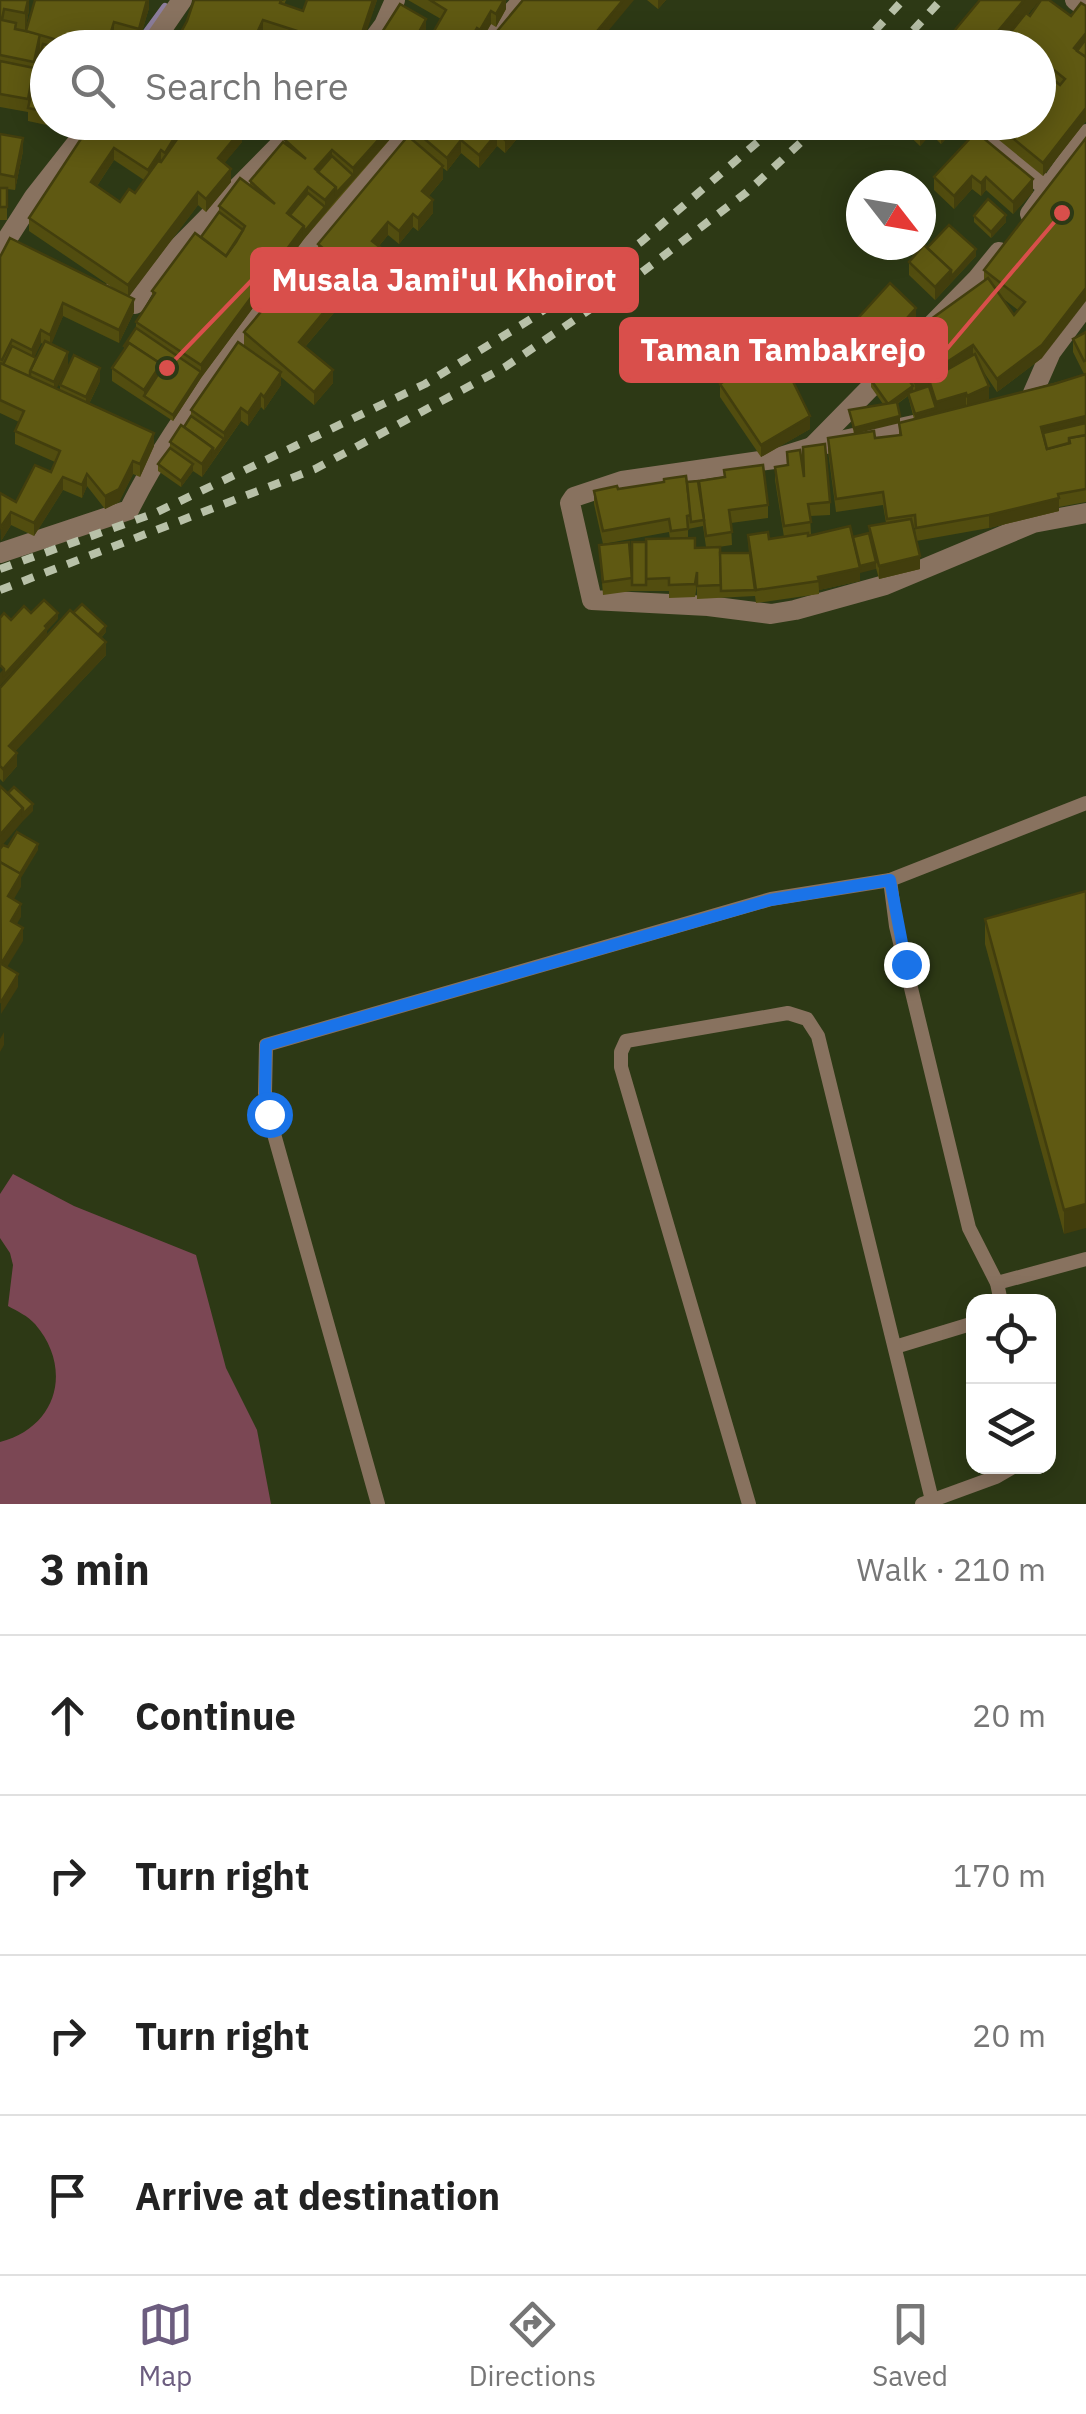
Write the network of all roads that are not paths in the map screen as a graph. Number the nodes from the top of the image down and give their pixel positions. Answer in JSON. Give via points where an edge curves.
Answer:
{"nodes":[{"id":1,"x":394,"y":0,"type":"edge"},
{"id":2,"x":522,"y":0,"type":"edge"},
{"id":3,"x":1075,"y":0,"type":"edge"},
{"id":4,"x":178,"y":1,"type":"edge"},
{"id":5,"x":1086,"y":8,"type":"edge"},
{"id":6,"x":160,"y":30,"type":"edge"},
{"id":7,"x":381,"y":30,"type":"edge"},
{"id":8,"x":495,"y":30,"type":"edge"},
{"id":9,"x":1086,"y":134,"type":"edge"},
{"id":10,"x":79,"y":140,"type":"edge"},
{"id":11,"x":284,"y":140,"type":"edge"},
{"id":12,"x":393,"y":140,"type":"edge"},
{"id":13,"x":987,"y":140,"type":"edge"},
{"id":14,"x":1047,"y":188,"type":"junction"},
{"id":15,"x":10,"y":245,"type":"edge"},
{"id":16,"x":91,"y":282,"type":"edge"},
{"id":17,"x":1086,"y":305,"type":"edge"},
{"id":18,"x":1034,"y":392,"type":"edge"},
{"id":19,"x":943,"y":418,"type":"edge"},
{"id":20,"x":812,"y":446,"type":"junction"},
{"id":21,"x":1086,"y":514,"type":"edge"},
{"id":22,"x":0,"y":553,"type":"edge"},
{"id":23,"x":1086,"y":804,"type":"edge"},
{"id":24,"x":890,"y":880,"type":"junction"},
{"id":25,"x":1086,"y":1259,"type":"edge"},
{"id":26,"x":997,"y":1284,"type":"junction"},
{"id":27,"x":999,"y":1294,"type":"edge"},
{"id":28,"x":966,"y":1326,"type":"edge"},
{"id":29,"x":894,"y":1348,"type":"junction"},
{"id":30,"x":1001,"y":1474,"type":"edge"},
{"id":31,"x":927,"y":1502,"type":"edge"},
{"id":32,"x":378,"y":1504,"type":"edge"},
{"id":33,"x":749,"y":1504,"type":"edge"}],
"edges":[{"from":1,"to":7,"type":"street"},
{"from":2,"to":8,"type":"street"},
{"from":3,"to":5,"type":"street"},
{"from":4,"to":6,"type":"street"},
{"from":9,"to":14,"type":"street"},
{"from":10,"to":15,"type":"street","via":[[34,197]]},
{"from":11,"to":16,"type":"street","via":[[152,274],[135,304]]},
{"from":12,"to":22,"type":"street","via":[[354,183],[154,459],[129,510]]},
{"from":13,"to":14,"type":"street"},
{"from":14,"to":20,"type":"street","via":[[977,279]]},
{"from":17,"to":18,"type":"street","via":[[1050,352]]},
{"from":19,"to":20,"type":"street"},
{"from":20,"to":21,"type":"street","via":[[574,496],[570,503],[592,600],[783,612],[884,585],[1034,523]]},
{"from":23,"to":24,"type":"lane"},
{"from":24,"to":26,"type":"lane","via":[[969,1228]]},
{"from":24,"to":32,"type":"lane","via":[[770,900],[266,1045],[265,1093],[274,1134]]},
{"from":25,"to":26,"type":"lane"},
{"from":26,"to":27,"type":"lane"},
{"from":28,"to":29,"type":"lane"},
{"from":29,"to":31,"type":"lane"},
{"from":29,"to":33,"type":"lane","via":[[818,1036],[807,1020],[788,1013],[626,1041],[621,1066]]},
{"from":30,"to":31,"type":"lane"}]}
